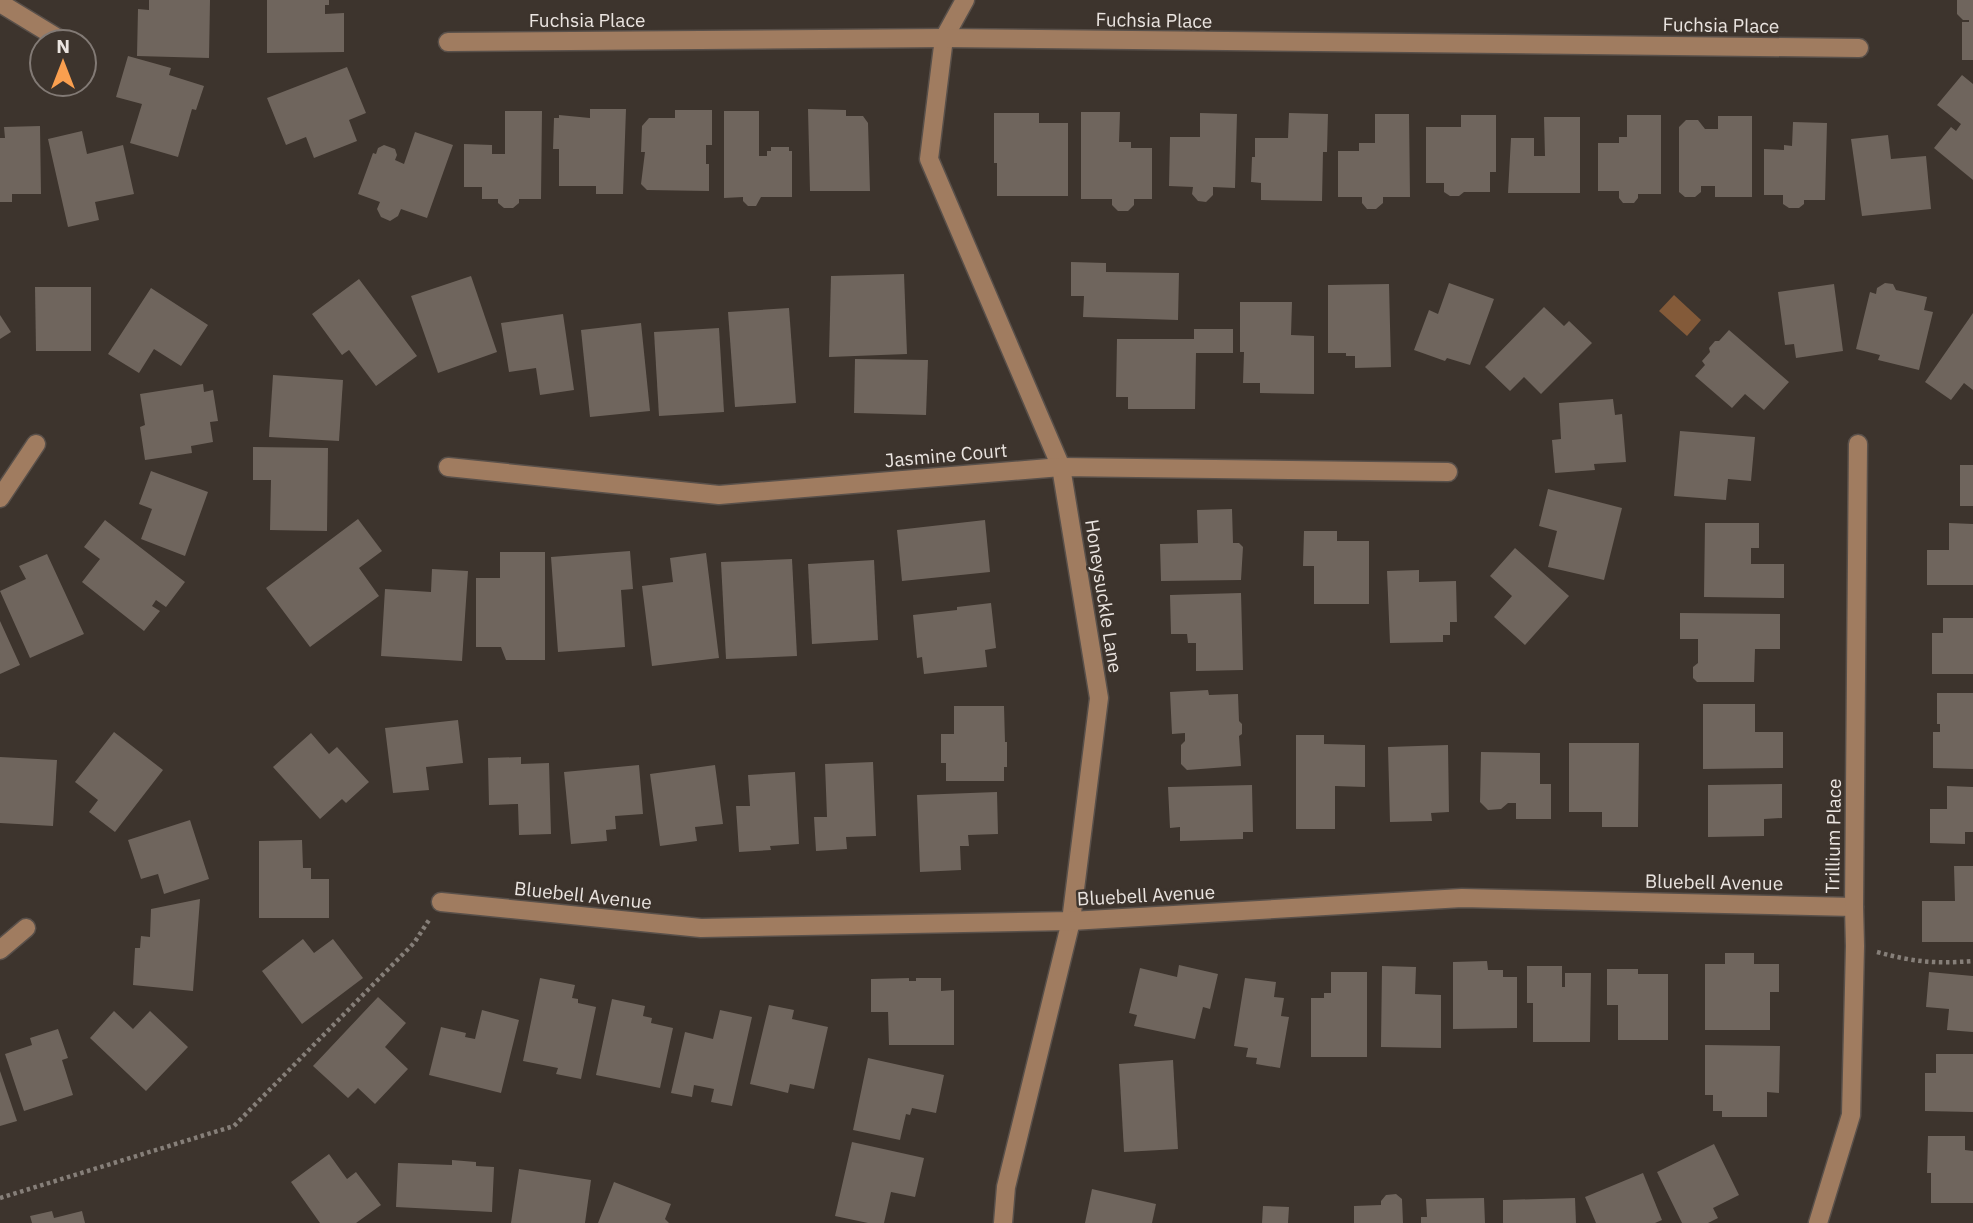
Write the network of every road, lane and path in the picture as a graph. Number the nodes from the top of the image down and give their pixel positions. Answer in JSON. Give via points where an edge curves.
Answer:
{"nodes":[{"id":1,"x":965,"y":0,"type":"edge"},
{"id":2,"x":0,"y":3,"type":"edge"},
{"id":3,"x":41,"y":28,"type":"edge"},
{"id":4,"x":944,"y":38,"type":"junction"},
{"id":5,"x":448,"y":43,"type":"dead end"},
{"id":6,"x":1859,"y":48,"type":"dead end"},
{"id":7,"x":36,"y":444,"type":"dead end"},
{"id":8,"x":1858,"y":444,"type":"dead end"},
{"id":9,"x":448,"y":467,"type":"dead end"},
{"id":10,"x":1061,"y":467,"type":"junction"},
{"id":11,"x":1448,"y":472,"type":"dead end"},
{"id":12,"x":0,"y":498,"type":"edge"},
{"id":13,"x":441,"y":902,"type":"dead end"},
{"id":14,"x":1854,"y":906,"type":"junction"},
{"id":15,"x":1071,"y":921,"type":"junction"},
{"id":16,"x":26,"y":928,"type":"dead end"},
{"id":17,"x":414,"y":943,"type":"dead end"},
{"id":18,"x":0,"y":950,"type":"edge"},
{"id":19,"x":1907,"y":960,"type":"dead end"},
{"id":20,"x":1973,"y":961,"type":"edge"},
{"id":21,"x":0,"y":1198,"type":"edge"},
{"id":22,"x":1003,"y":1223,"type":"edge"},
{"id":23,"x":1818,"y":1223,"type":"edge"}],
"edges":[{"from":1,"to":4,"type":"street","name":"Honeysuckle Lane"},
{"from":2,"to":3,"type":"street"},
{"from":4,"to":5,"type":"street","name":"Fuchsia Place"},
{"from":4,"to":6,"type":"street","name":"Fuchsia Place"},
{"from":4,"to":10,"type":"street","name":"Honeysuckle Lane","via":[[929,159]]},
{"from":7,"to":12,"type":"street"},
{"from":8,"to":14,"type":"street","name":"Trillium Place"},
{"from":9,"to":10,"type":"street","name":"Jasmine Court","via":[[719,495]]},
{"from":10,"to":11,"type":"street","name":"Jasmine Court"},
{"from":10,"to":15,"type":"street","name":"Honeysuckle Lane","via":[[1099,698]]},
{"from":13,"to":15,"type":"street","name":"Bluebell Avenue","via":[[701,928]]},
{"from":14,"to":15,"type":"street","name":"Bluebell Avenue","via":[[1462,898]]},
{"from":14,"to":23,"type":"street","name":"Trillium Place","via":[[1851,1115]]},
{"from":15,"to":22,"type":"street","name":"Honeysuckle Lane","via":[[1006,1187]]},
{"from":16,"to":18,"type":"street"},
{"from":17,"to":21,"type":"path","via":[[234,1126]]},
{"from":19,"to":20,"type":"path","via":[[1934,964]]}]}
